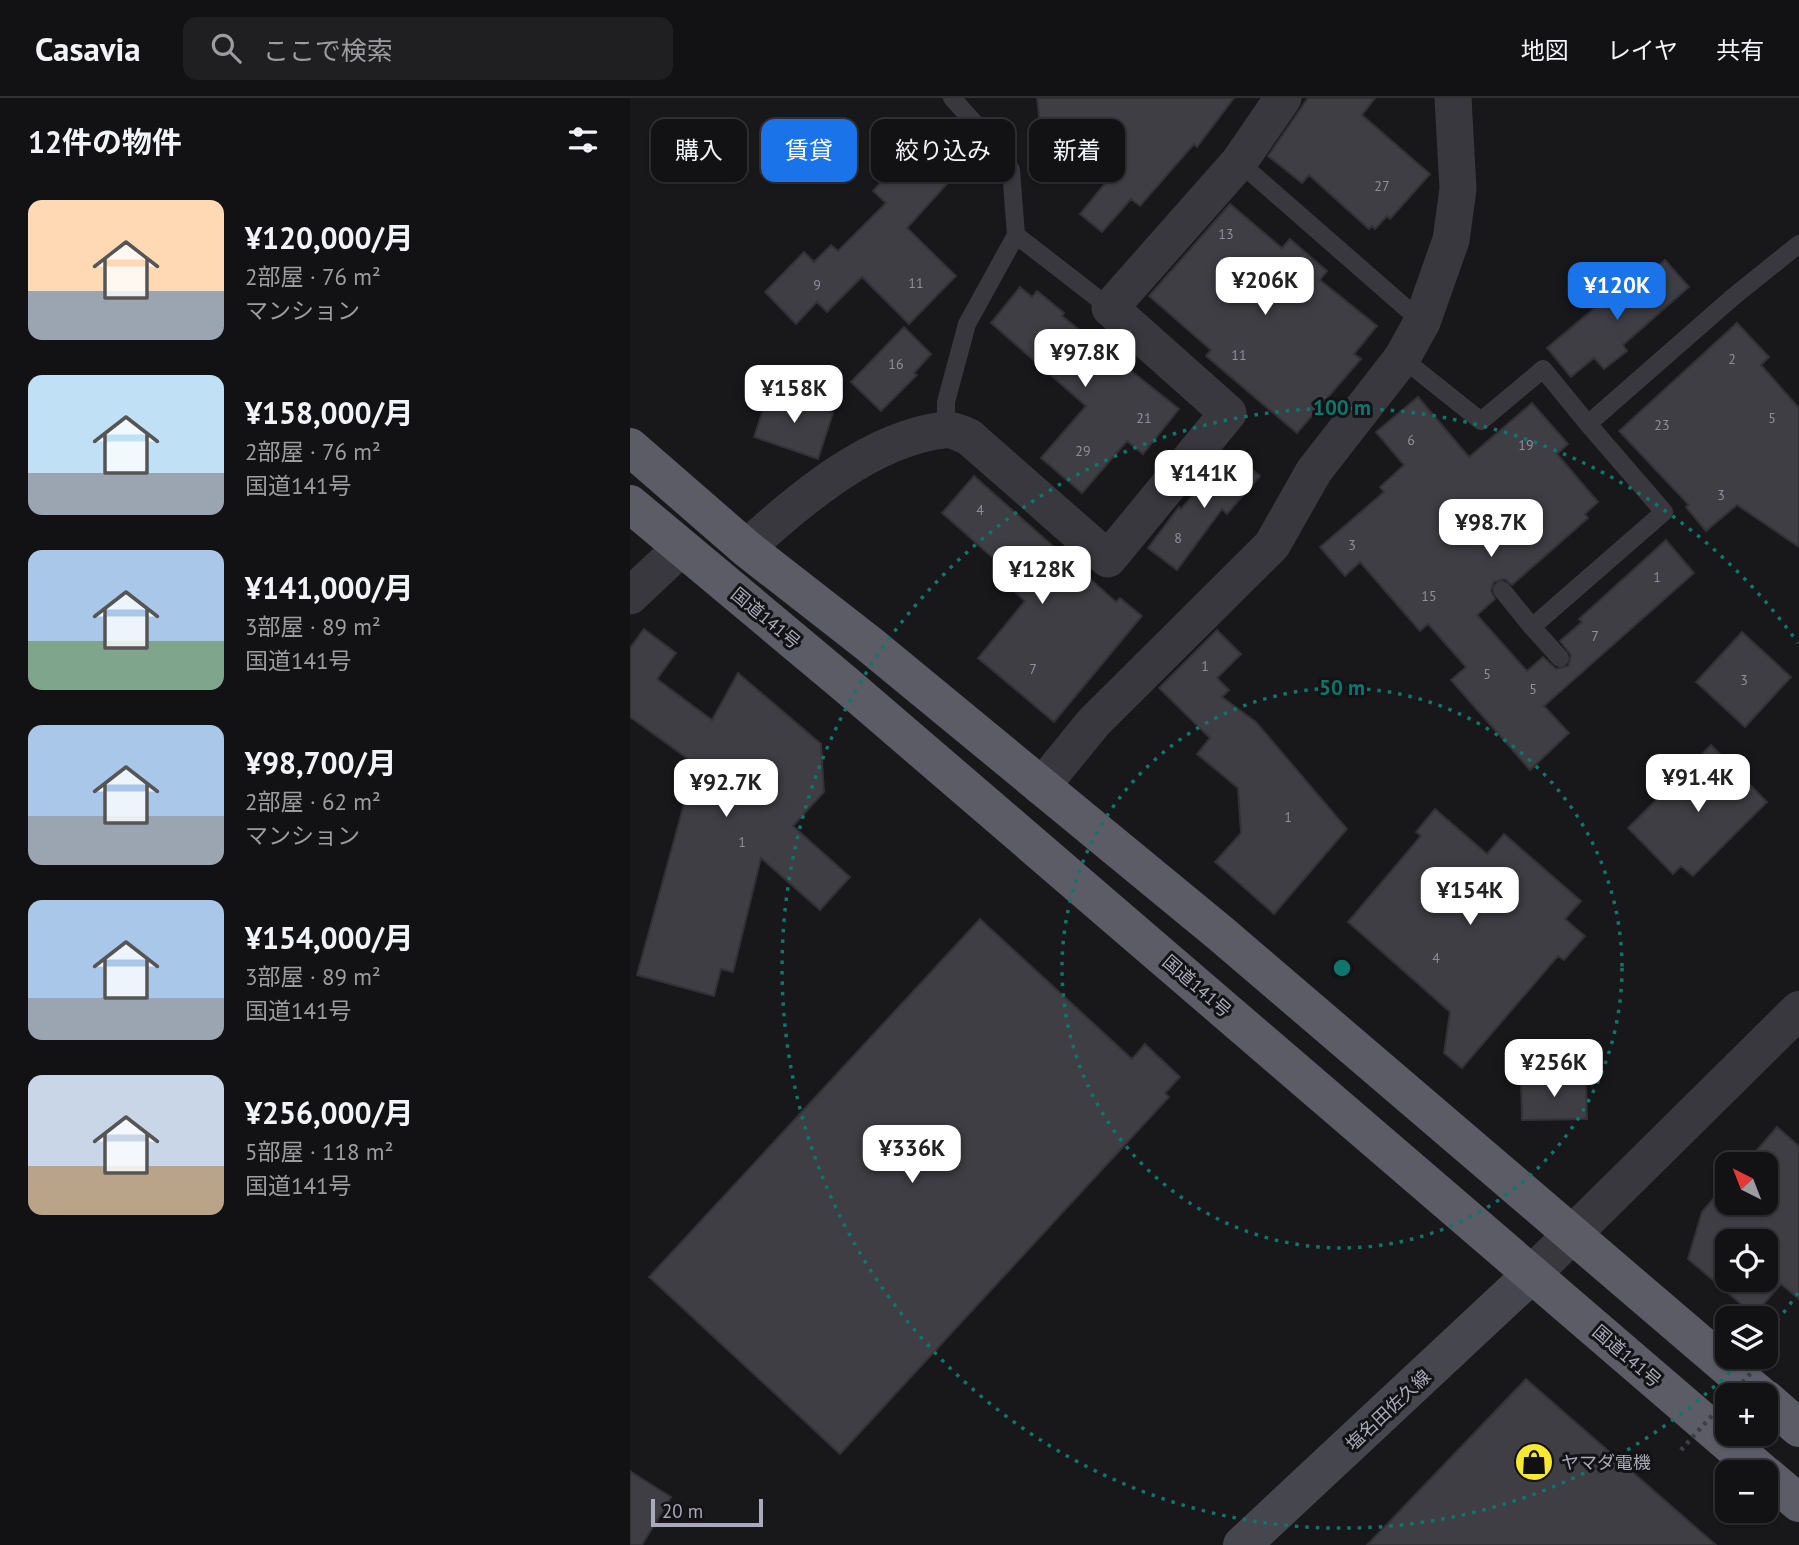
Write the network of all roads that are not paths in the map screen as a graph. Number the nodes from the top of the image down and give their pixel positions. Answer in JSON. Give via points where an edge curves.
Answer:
{"nodes":[{"id":1,"x":953,"y":98,"type":"edge"},
{"id":2,"x":1283,"y":98,"type":"edge"},
{"id":3,"x":1452,"y":98,"type":"edge"},
{"id":4,"x":1240,"y":162,"type":"junction"},
{"id":5,"x":1016,"y":235,"type":"junction"},
{"id":6,"x":1799,"y":244,"type":"edge"},
{"id":7,"x":1110,"y":308,"type":"junction"},
{"id":8,"x":1422,"y":323,"type":"junction"},
{"id":9,"x":1402,"y":358,"type":"junction"},
{"id":10,"x":1588,"y":424,"type":"junction"},
{"id":11,"x":946,"y":429,"type":"junction"},
{"id":12,"x":630,"y":447,"type":"edge"},
{"id":13,"x":630,"y":504,"type":"edge"},
{"id":14,"x":681,"y":548,"type":"junction"},
{"id":15,"x":746,"y":548,"type":"junction"},
{"id":16,"x":1502,"y":590,"type":"dead end"},
{"id":17,"x":630,"y":596,"type":"edge"},
{"id":18,"x":1532,"y":627,"type":"junction"},
{"id":19,"x":1560,"y":658,"type":"dead end"},
{"id":20,"x":1041,"y":786,"type":"junction"},
{"id":21,"x":1794,"y":1026,"type":"edge"},
{"id":22,"x":1572,"y":1233,"type":"junction"},
{"id":23,"x":1531,"y":1274,"type":"junction"},
{"id":24,"x":1760,"y":1378,"type":"edge"},
{"id":25,"x":1778,"y":1410,"type":"edge"},
{"id":26,"x":1799,"y":1428,"type":"edge"},
{"id":27,"x":1749,"y":1460,"type":"edge"},
{"id":28,"x":1778,"y":1485,"type":"edge"},
{"id":29,"x":1799,"y":1503,"type":"edge"},
{"id":30,"x":1242,"y":1545,"type":"edge"}],
"edges":[{"from":1,"to":5,"type":"lane","via":[[1011,170]]},
{"from":2,"to":4,"type":"street"},
{"from":3,"to":8,"type":"street","via":[[1458,189],[1453,227]]},
{"from":4,"to":7,"type":"street"},
{"from":4,"to":8,"type":"lane"},
{"from":5,"to":7,"type":"lane"},
{"from":5,"to":11,"type":"lane","via":[[967,324],[946,402]]},
{"from":6,"to":10,"type":"lane"},
{"from":7,"to":11,"type":"street","via":[[1228,413],[1108,559],[970,436]]},
{"from":8,"to":9,"type":"street"},
{"from":9,"to":10,"type":"lane","via":[[1481,421],[1543,369]]},
{"from":9,"to":20,"type":"street","via":[[1314,471],[1272,545],[1094,722]]},
{"from":10,"to":18,"type":"lane","via":[[1664,513]]},
{"from":11,"to":15,"type":"street","via":[[897,443],[856,463]]},
{"from":12,"to":15,"type":"highway"},
{"from":13,"to":14,"type":"highway","name":"国道141号"},
{"from":14,"to":17,"type":"street"},
{"from":14,"to":23,"type":"highway","name":"国道141号","via":[[855,692]]},
{"from":15,"to":20,"type":"highway"},
{"from":16,"to":18,"type":"lane"},
{"from":18,"to":19,"type":"lane"},
{"from":20,"to":22,"type":"highway"},
{"from":21,"to":22,"type":"street"},
{"from":22,"to":23,"type":"street"},
{"from":22,"to":24,"type":"highway"},
{"from":23,"to":27,"type":"highway","name":"国道141号"},
{"from":23,"to":30,"type":"main road","name":"塩名田佐久線"},
{"from":25,"to":26,"type":"highway"},
{"from":28,"to":29,"type":"highway","name":"国道141号"}]}
